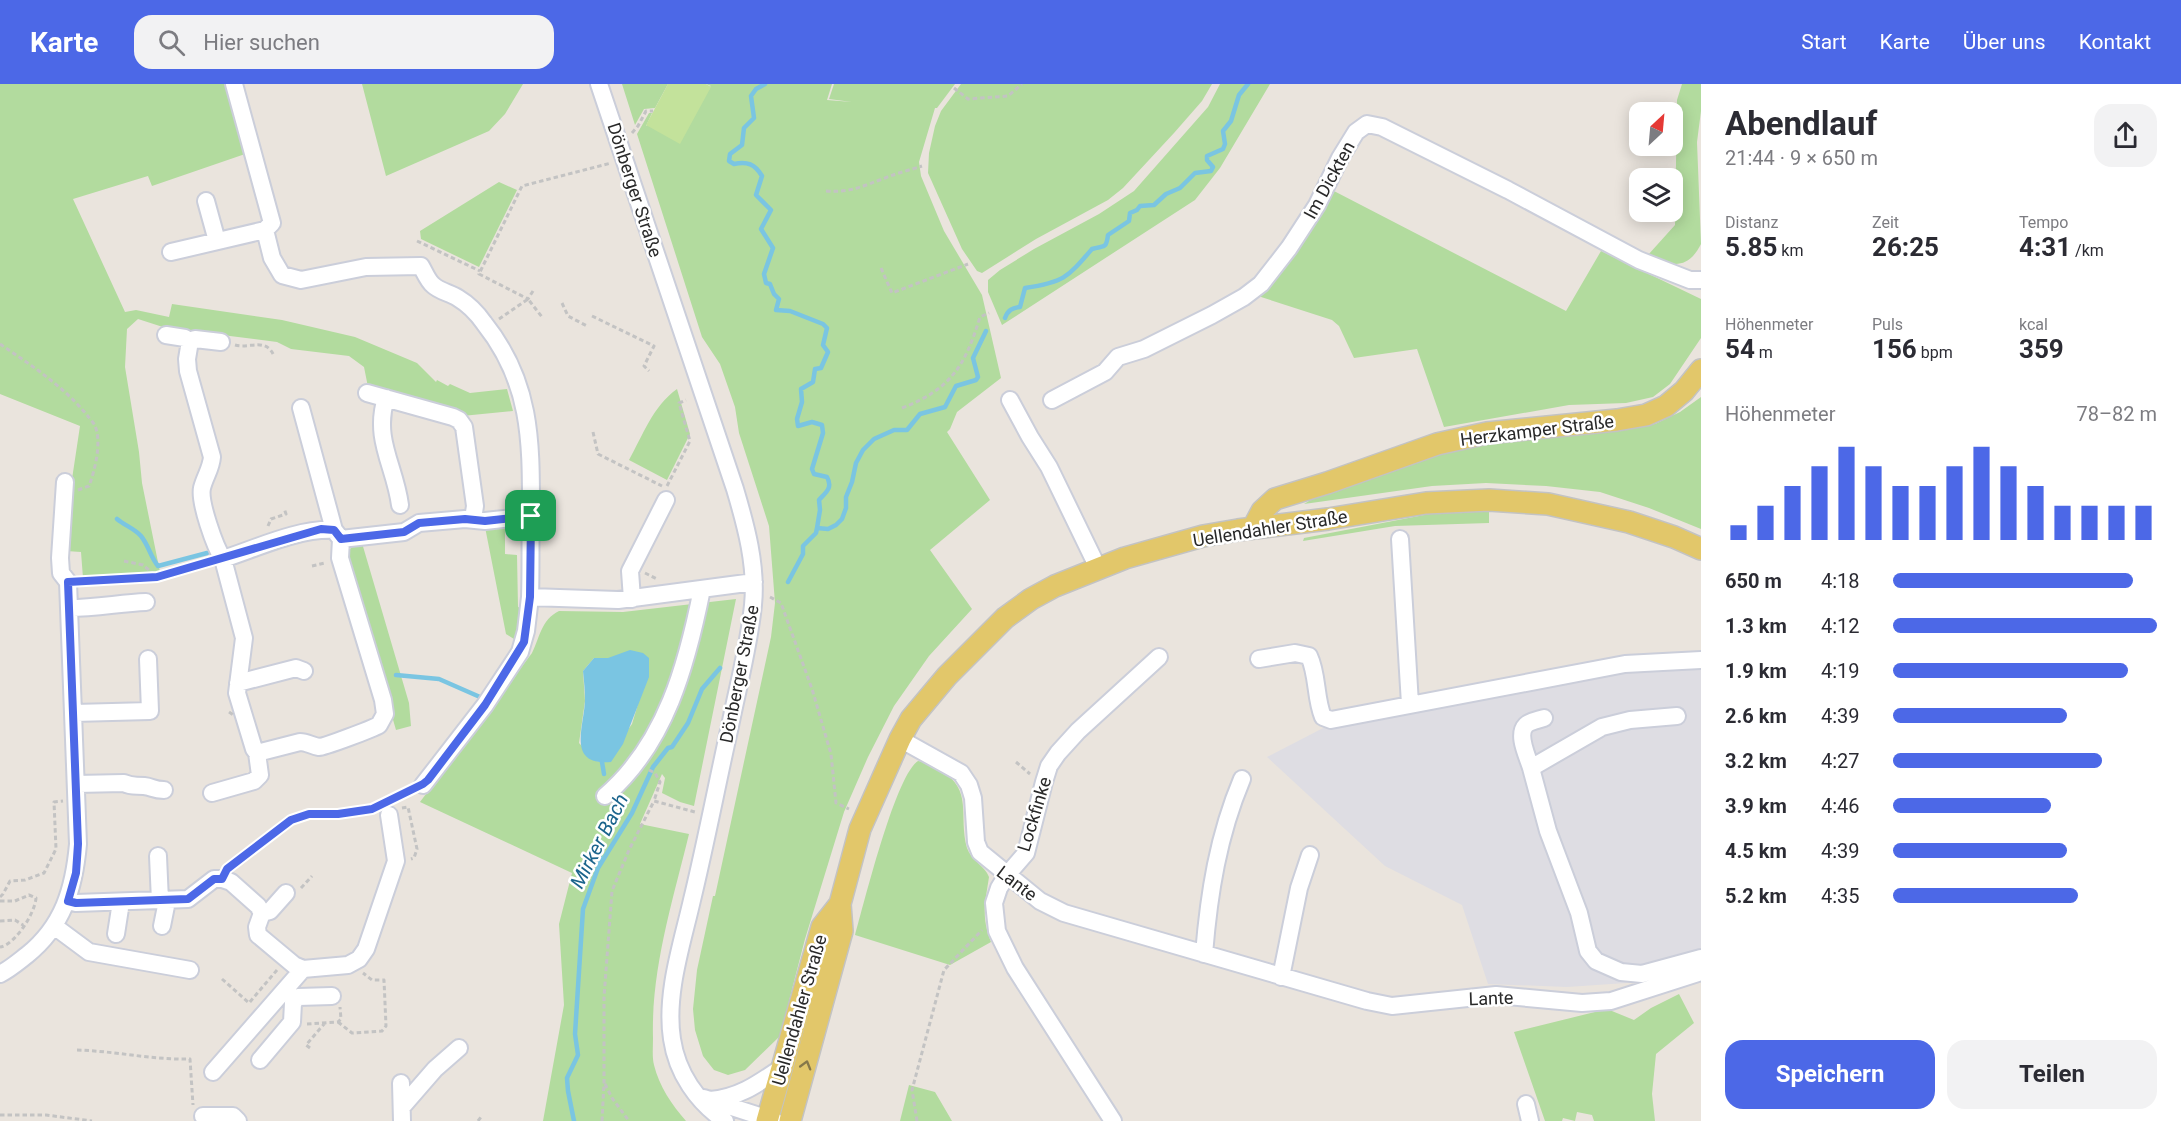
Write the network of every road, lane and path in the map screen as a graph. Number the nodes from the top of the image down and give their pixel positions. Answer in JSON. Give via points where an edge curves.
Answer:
{"nodes":[{"id":1,"x":234,"y":84,"type":"edge"},
{"id":2,"x":599,"y":84,"type":"edge"},
{"id":3,"x":1022,"y":84,"type":"edge"},
{"id":4,"x":954,"y":88,"type":"dead end"},
{"id":5,"x":653,"y":111,"type":"dead end"},
{"id":6,"x":632,"y":134,"type":"dead end"},
{"id":7,"x":612,"y":162,"type":"dead end"},
{"id":8,"x":922,"y":166,"type":"dead end"},
{"id":9,"x":826,"y":191,"type":"dead end"},
{"id":10,"x":206,"y":201,"type":"dead end"},
{"id":11,"x":265,"y":230,"type":"junction"},
{"id":12,"x":417,"y":240,"type":"dead end"},
{"id":13,"x":217,"y":241,"type":"junction"},
{"id":14,"x":171,"y":252,"type":"dead end"},
{"id":15,"x":968,"y":264,"type":"dead end"},
{"id":16,"x":881,"y":268,"type":"dead end"},
{"id":17,"x":480,"y":271,"type":"junction"},
{"id":18,"x":1701,"y":280,"type":"edge"},
{"id":19,"x":533,"y":291,"type":"dead end"},
{"id":20,"x":528,"y":299,"type":"junction"},
{"id":21,"x":562,"y":303,"type":"dead end"},
{"id":22,"x":989,"y":313,"type":"dead end"},
{"id":23,"x":592,"y":316,"type":"dead end"},
{"id":24,"x":542,"y":317,"type":"dead end"},
{"id":25,"x":495,"y":321,"type":"dead end"},
{"id":26,"x":587,"y":326,"type":"dead end"},
{"id":27,"x":166,"y":334,"type":"dead end"},
{"id":28,"x":190,"y":341,"type":"junction"},
{"id":29,"x":221,"y":342,"type":"joint"},
{"id":30,"x":0,"y":344,"type":"edge"},
{"id":31,"x":274,"y":356,"type":"dead end"},
{"id":32,"x":1701,"y":370,"type":"edge"},
{"id":33,"x":648,"y":371,"type":"dead end"},
{"id":34,"x":367,"y":393,"type":"dead end"},
{"id":35,"x":386,"y":398,"type":"junction"},
{"id":36,"x":686,"y":400,"type":"dead end"},
{"id":37,"x":1010,"y":400,"type":"dead end"},
{"id":38,"x":1052,"y":400,"type":"dead end"},
{"id":39,"x":301,"y":408,"type":"dead end"},
{"id":40,"x":902,"y":408,"type":"dead end"},
{"id":41,"x":593,"y":432,"type":"dead end"},
{"id":42,"x":64,"y":490,"type":"joint"},
{"id":43,"x":1292,"y":495,"type":"junction"},
{"id":44,"x":666,"y":500,"type":"dead end"},
{"id":45,"x":400,"y":505,"type":"dead end"},
{"id":46,"x":284,"y":508,"type":"dead end"},
{"id":47,"x":531,"y":516,"type":"junction"},
{"id":48,"x":473,"y":519,"type":"junction"},
{"id":49,"x":1277,"y":524,"type":"junction"},
{"id":50,"x":1253,"y":528,"type":"junction"},
{"id":51,"x":265,"y":530,"type":"dead end"},
{"id":52,"x":338,"y":535,"type":"junction"},
{"id":53,"x":1400,"y":539,"type":"dead end"},
{"id":54,"x":1701,"y":549,"type":"edge"},
{"id":55,"x":223,"y":559,"type":"junction"},
{"id":56,"x":124,"y":561,"type":"dead end"},
{"id":57,"x":633,"y":566,"type":"junction"},
{"id":58,"x":1098,"y":568,"type":"junction"},
{"id":59,"x":157,"y":577,"type":"junction"},
{"id":60,"x":661,"y":581,"type":"dead end"},
{"id":61,"x":68,"y":582,"type":"junction"},
{"id":62,"x":754,"y":582,"type":"junction"},
{"id":63,"x":702,"y":589,"type":"junction"},
{"id":64,"x":530,"y":597,"type":"junction"},
{"id":65,"x":770,"y":597,"type":"dead end"},
{"id":66,"x":632,"y":598,"type":"junction"},
{"id":67,"x":146,"y":602,"type":"dead end"},
{"id":68,"x":69,"y":608,"type":"junction"},
{"id":69,"x":1159,"y":657,"type":"dead end"},
{"id":70,"x":148,"y":659,"type":"dead end"},
{"id":71,"x":1258,"y":659,"type":"dead end"},
{"id":72,"x":1701,"y":660,"type":"edge"},
{"id":73,"x":304,"y":671,"type":"dead end"},
{"id":74,"x":238,"y":683,"type":"junction"},
{"id":75,"x":1410,"y":704,"type":"junction"},
{"id":76,"x":229,"y":712,"type":"dead end"},
{"id":77,"x":74,"y":713,"type":"junction"},
{"id":78,"x":235,"y":716,"type":"dead end"},
{"id":79,"x":1677,"y":716,"type":"dead end"},
{"id":80,"x":1544,"y":718,"type":"dead end"},
{"id":81,"x":900,"y":739,"type":"junction"},
{"id":82,"x":257,"y":753,"type":"junction"},
{"id":83,"x":1531,"y":768,"type":"junction"},
{"id":84,"x":655,"y":773,"type":"dead end"},
{"id":85,"x":1242,"y":780,"type":"dead end"},
{"id":86,"x":423,"y":784,"type":"joint"},
{"id":87,"x":164,"y":790,"type":"dead end"},
{"id":88,"x":77,"y":792,"type":"junction"},
{"id":89,"x":212,"y":793,"type":"dead end"},
{"id":90,"x":605,"y":796,"type":"dead end"},
{"id":91,"x":654,"y":801,"type":"junction"},
{"id":92,"x":385,"y":807,"type":"junction"},
{"id":93,"x":850,"y":810,"type":"dead end"},
{"id":94,"x":697,"y":813,"type":"dead end"},
{"id":95,"x":1310,"y":855,"type":"dead end"},
{"id":96,"x":158,"y":856,"type":"dead end"},
{"id":97,"x":1007,"y":875,"type":"junction"},
{"id":98,"x":222,"y":879,"type":"junction"},
{"id":99,"x":286,"y":893,"type":"dead end"},
{"id":100,"x":0,"y":899,"type":"edge"},
{"id":101,"x":68,"y":901,"type":"junction"},
{"id":102,"x":163,"y":901,"type":"junction"},
{"id":103,"x":121,"y":902,"type":"junction"},
{"id":104,"x":840,"y":904,"type":"junction"},
{"id":105,"x":262,"y":913,"type":"junction"},
{"id":106,"x":995,"y":915,"type":"junction"},
{"id":107,"x":0,"y":921,"type":"edge"},
{"id":108,"x":23,"y":925,"type":"junction"},
{"id":109,"x":54,"y":926,"type":"junction"},
{"id":110,"x":162,"y":926,"type":"dead end"},
{"id":111,"x":116,"y":934,"type":"dead end"},
{"id":112,"x":0,"y":947,"type":"edge"},
{"id":113,"x":1204,"y":954,"type":"junction"},
{"id":114,"x":1701,"y":958,"type":"edge"},
{"id":115,"x":286,"y":959,"type":"junction"},
{"id":116,"x":361,"y":960,"type":"junction"},
{"id":117,"x":309,"y":969,"type":"junction"},
{"id":118,"x":190,"y":970,"type":"dead end"},
{"id":119,"x":0,"y":974,"type":"edge"},
{"id":120,"x":1701,"y":974,"type":"edge"},
{"id":121,"x":1281,"y":977,"type":"junction"},
{"id":122,"x":222,"y":979,"type":"dead end"},
{"id":123,"x":315,"y":996,"type":"junction"},
{"id":124,"x":332,"y":996,"type":"dead end"},
{"id":125,"x":338,"y":1022,"type":"dead end"},
{"id":126,"x":325,"y":1023,"type":"dead end"},
{"id":127,"x":310,"y":1048,"type":"dead end"},
{"id":128,"x":459,"y":1048,"type":"dead end"},
{"id":129,"x":77,"y":1050,"type":"dead end"},
{"id":130,"x":260,"y":1060,"type":"dead end"},
{"id":131,"x":781,"y":1068,"type":"junction"},
{"id":132,"x":213,"y":1071,"type":"dead end"},
{"id":133,"x":401,"y":1083,"type":"dead end"},
{"id":134,"x":604,"y":1083,"type":"junction"},
{"id":135,"x":704,"y":1098,"type":"junction"},
{"id":136,"x":1526,"y":1104,"type":"dead end"},
{"id":137,"x":198,"y":1111,"type":"joint"},
{"id":138,"x":0,"y":1114,"type":"edge"},
{"id":139,"x":402,"y":1114,"type":"edge"},
{"id":140,"x":481,"y":1116,"type":"dead end"},
{"id":141,"x":770,"y":1120,"type":"edge"},
{"id":142,"x":92,"y":1121,"type":"edge"},
{"id":143,"x":238,"y":1121,"type":"edge"},
{"id":144,"x":478,"y":1121,"type":"edge"},
{"id":145,"x":602,"y":1121,"type":"edge"},
{"id":146,"x":629,"y":1121,"type":"edge"},
{"id":147,"x":710,"y":1121,"type":"edge"},
{"id":148,"x":725,"y":1121,"type":"edge"},
{"id":149,"x":790,"y":1121,"type":"edge"},
{"id":150,"x":918,"y":1121,"type":"edge"},
{"id":151,"x":1113,"y":1121,"type":"edge"},
{"id":152,"x":1530,"y":1121,"type":"edge"}],
"edges":[{"from":1,"to":11,"type":"street","via":[[272,223]]},
{"from":2,"to":62,"type":"street","name":"Dönberger Straße","via":[[735,489]]},
{"from":3,"to":4,"type":"path","via":[[1008,96],[968,99]]},
{"from":5,"to":6,"type":"path","via":[[646,111]]},
{"from":7,"to":17,"type":"path","via":[[522,186]]},
{"from":8,"to":9,"type":"path","via":[[854,190]]},
{"from":10,"to":13,"type":"street"},
{"from":11,"to":13,"type":"street"},
{"from":11,"to":47,"type":"street","via":[[272,258],[282,275],[301,280],[366,267],[421,266],[433,285],[471,308],[501,346],[521,391],[531,444]]},
{"from":12,"to":17,"type":"path"},
{"from":13,"to":14,"type":"street"},
{"from":15,"to":16,"type":"path","via":[[892,293]]},
{"from":17,"to":20,"type":"path","via":[[479,274]]},
{"from":18,"to":38,"type":"street","name":"Im Dickten","via":[[1690,280],[1639,260],[1508,190],[1382,127],[1367,124],[1356,132],[1317,205],[1260,284],[1212,315],[1144,349],[1118,357],[1105,372]]},
{"from":19,"to":20,"type":"path"},
{"from":20,"to":24,"type":"path"},
{"from":20,"to":25,"type":"path"},
{"from":21,"to":26,"type":"path","via":[[568,316]]},
{"from":22,"to":40,"type":"path","via":[[980,317],[966,356],[946,383]]},
{"from":23,"to":33,"type":"path","via":[[654,346],[644,366]]},
{"from":27,"to":28,"type":"street"},
{"from":28,"to":29,"type":"street"},
{"from":28,"to":55,"type":"street","via":[[188,371],[212,457],[202,499]]},
{"from":29,"to":31,"type":"path","via":[[242,347],[260,344],[271,349]]},
{"from":30,"to":42,"type":"path","via":[[63,391],[96,426],[98,453],[89,486]]},
{"from":32,"to":43,"type":"main road","name":"Herzkamper Straße","via":[[1666,406],[1646,415],[1487,433],[1437,444]]},
{"from":34,"to":35,"type":"street"},
{"from":35,"to":45,"type":"street","via":[[381,420]]},
{"from":35,"to":48,"type":"street","via":[[459,420],[464,427],[475,506]]},
{"from":36,"to":41,"type":"path","via":[[679,403],[690,441],[666,488],[598,454]]},
{"from":37,"to":58,"type":"street","via":[[1049,466]]},
{"from":39,"to":52,"type":"street"},
{"from":42,"to":61,"type":"street","via":[[60,558]]},
{"from":43,"to":49,"type":"main road"},
{"from":43,"to":50,"type":"main road","name":"Herzkamper Straße","via":[[1266,505]]},
{"from":44,"to":57,"type":"street"},
{"from":46,"to":51,"type":"path","via":[[286,514],[271,519]]},
{"from":47,"to":48,"type":"street"},
{"from":47,"to":64,"type":"street"},
{"from":48,"to":52,"type":"street","via":[[419,523],[404,532]]},
{"from":49,"to":50,"type":"main road","name":"Uellendahler Straße"},
{"from":49,"to":54,"type":"main road","name":"Uellendahler Straße","via":[[1425,503],[1489,500],[1589,511],[1641,525]]},
{"from":50,"to":58,"type":"main road","name":"Uellendahler Straße","via":[[1160,547]]},
{"from":52,"to":55,"type":"street","via":[[321,529],[306,532]]},
{"from":52,"to":82,"type":"street","via":[[340,558],[386,709],[384,718],[373,729],[335,743],[319,747],[300,742]]},
{"from":53,"to":75,"type":"street"},
{"from":55,"to":59,"type":"path"},
{"from":55,"to":74,"type":"street","via":[[244,638]]},
{"from":56,"to":59,"type":"path","via":[[143,566]]},
{"from":57,"to":60,"type":"path"},
{"from":57,"to":66,"type":"street"},
{"from":58,"to":81,"type":"main road","name":"Uellendahler Straße","via":[[1047,591],[1005,618],[921,705]]},
{"from":59,"to":61,"type":"path"},
{"from":61,"to":68,"type":"street"},
{"from":62,"to":63,"type":"street"},
{"from":62,"to":135,"type":"street","name":"Dönberger Straße","via":[[749,634],[672,995],[672,1041],[686,1082]]},
{"from":63,"to":66,"type":"street"},
{"from":63,"to":90,"type":"street","via":[[687,656],[656,735],[638,763]]},
{"from":64,"to":66,"type":"street"},
{"from":64,"to":86,"type":"street","via":[[519,652],[485,705]]},
{"from":65,"to":93,"type":"path","via":[[781,603],[812,689],[831,754],[836,803]]},
{"from":67,"to":68,"type":"street"},
{"from":68,"to":77,"type":"street"},
{"from":69,"to":97,"type":"street","name":"Lockfinke","via":[[1058,753],[1049,766],[1026,854]]},
{"from":70,"to":77,"type":"street","via":[[150,711]]},
{"from":71,"to":75,"type":"street","via":[[1295,653],[1309,656],[1314,665],[1320,710],[1323,717],[1331,720]]},
{"from":72,"to":75,"type":"street","via":[[1625,664]]},
{"from":73,"to":74,"type":"street","via":[[296,668]]},
{"from":74,"to":82,"type":"street","via":[[237,693]]},
{"from":76,"to":78,"type":"path","bridge":true},
{"from":77,"to":88,"type":"street"},
{"from":79,"to":83,"type":"street","via":[[1602,727]]},
{"from":80,"to":83,"type":"street","via":[[1528,723],[1522,730]]},
{"from":81,"to":97,"type":"street","name":"Lante","via":[[961,773],[973,798],[975,842],[980,852]]},
{"from":81,"to":104,"type":"main road","name":"Uellendahler Straße","via":[[865,815]]},
{"from":82,"to":89,"type":"street","via":[[260,771],[254,782]]},
{"from":83,"to":114,"type":"street","via":[[1540,808],[1588,951],[1596,961],[1621,972],[1642,974]]},
{"from":84,"to":91,"type":"path","via":[[660,782]]},
{"from":85,"to":113,"type":"street","via":[[1214,867]]},
{"from":86,"to":92,"type":"path"},
{"from":87,"to":88,"type":"street","via":[[124,783]]},
{"from":88,"to":100,"type":"path","via":[[54,802],[56,849],[44,873],[10,881]]},
{"from":88,"to":101,"type":"street","via":[[76,873]]},
{"from":91,"to":94,"type":"path"},
{"from":91,"to":134,"type":"path","via":[[612,891],[604,997]]},
{"from":92,"to":98,"type":"path","via":[[309,814],[291,820],[227,869]]},
{"from":92,"to":116,"type":"street","via":[[396,861]]},
{"from":95,"to":121,"type":"street","via":[[1299,888]]},
{"from":96,"to":102,"type":"street"},
{"from":97,"to":106,"type":"street","name":"Lockfinke","via":[[994,903]]},
{"from":97,"to":113,"type":"street","name":"Lante","via":[[1064,913]]},
{"from":98,"to":102,"type":"street","via":[[214,879],[188,899]]},
{"from":98,"to":105,"type":"street","via":[[231,882]]},
{"from":99,"to":105,"type":"street","via":[[270,911]]},
{"from":100,"to":108,"type":"path","via":[[15,901],[28,895],[36,898],[35,907]]},
{"from":101,"to":103,"type":"street"},
{"from":101,"to":109,"type":"street"},
{"from":102,"to":103,"type":"street"},
{"from":102,"to":110,"type":"street"},
{"from":103,"to":111,"type":"street"},
{"from":104,"to":131,"type":"main road","name":"Uellendahler Straße","via":[[822,927]]},
{"from":149,"to":104,"type":"main road","name":"Uellendahler Straße","one_way":true,"via":[[842,932]]},
{"from":105,"to":115,"type":"street","via":[[258,935]]},
{"from":106,"to":150,"type":"path","via":[[944,970],[912,1090]]},
{"from":106,"to":151,"type":"street","name":"Lockfinke","via":[[997,931],[1015,968]]},
{"from":107,"to":108,"type":"path","via":[[15,920]]},
{"from":108,"to":112,"type":"path","via":[[15,939]]},
{"from":109,"to":118,"type":"street","via":[[89,952]]},
{"from":109,"to":119,"type":"street","via":[[42,943]]},
{"from":113,"to":121,"type":"street","name":"Lante"},
{"from":115,"to":117,"type":"street"},
{"from":115,"to":122,"type":"path","via":[[249,1003]]},
{"from":116,"to":117,"type":"street"},
{"from":116,"to":125,"type":"path","via":[[372,980],[384,980],[386,1026],[382,1032],[352,1033]]},
{"from":117,"to":123,"type":"street"},
{"from":117,"to":132,"type":"street"},
{"from":120,"to":121,"type":"street","name":"Lante","via":[[1611,1001],[1582,1003],[1496,995],[1392,1006]]},
{"from":123,"to":124,"type":"street"},
{"from":123,"to":130,"type":"street","via":[[298,997],[293,1003],[292,1022]]},
{"from":126,"to":127,"type":"path","via":[[306,1045]]},
{"from":128,"to":139,"type":"street","via":[[435,1069]]},
{"from":129,"to":137,"type":"path","via":[[190,1059]]},
{"from":131,"to":135,"type":"street","via":[[729,1098]]},
{"from":131,"to":141,"type":"main road","name":"Uellendahler Straße"},
{"from":133,"to":139,"type":"street"},
{"from":134,"to":145,"type":"path"},
{"from":134,"to":146,"type":"path"},
{"from":135,"to":141,"type":"street"},
{"from":135,"to":147,"type":"street"},
{"from":135,"to":148,"type":"street","name":"Dönberger Straße"},
{"from":136,"to":152,"type":"street"},
{"from":137,"to":143,"type":"street","via":[[233,1116]]},
{"from":138,"to":142,"type":"path"},
{"from":140,"to":144,"type":"path"}]}
